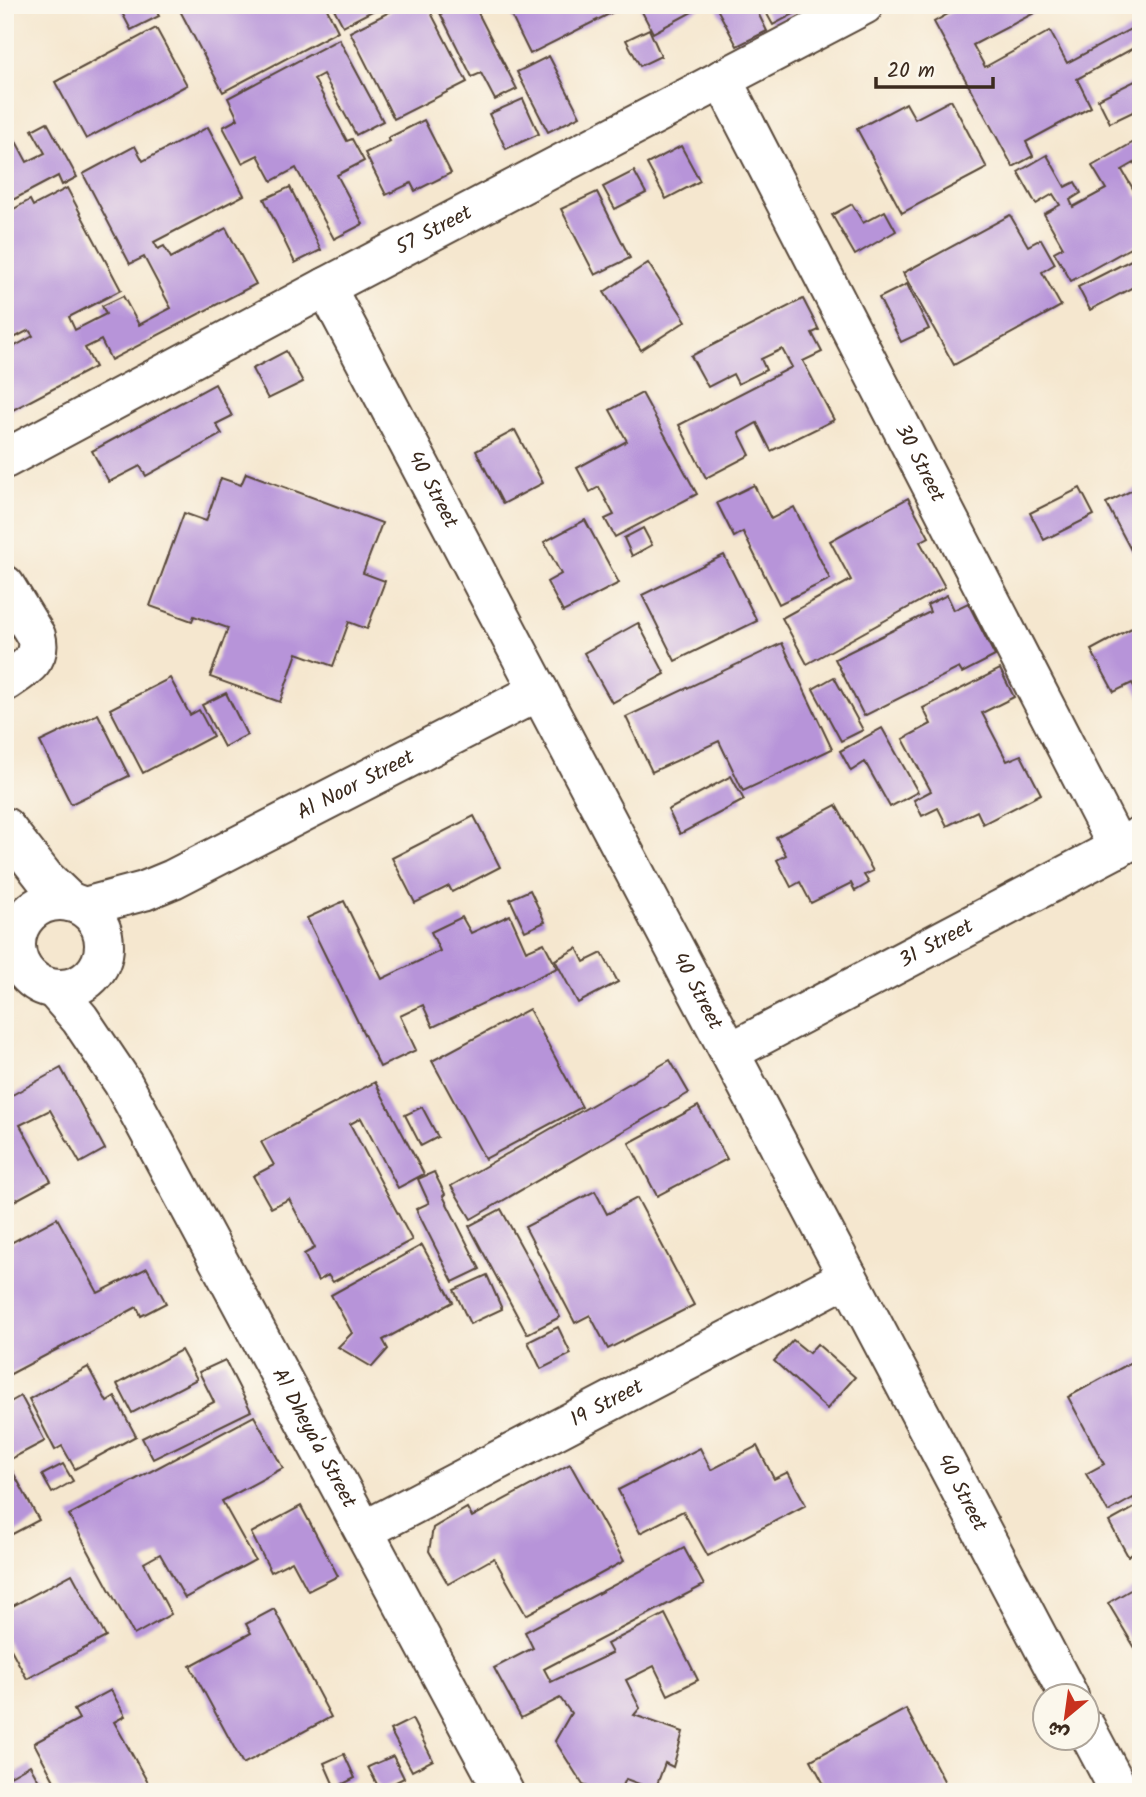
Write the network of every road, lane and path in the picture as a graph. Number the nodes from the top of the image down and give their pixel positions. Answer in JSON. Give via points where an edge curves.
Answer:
{"nodes":[{"id":1,"x":864,"y":5,"type":"edge"},
{"id":2,"x":722,"y":79,"type":"junction"},
{"id":3,"x":326,"y":287,"type":"junction"},
{"id":4,"x":5,"y":459,"type":"edge"},
{"id":5,"x":5,"y":585,"type":"edge"},
{"id":6,"x":5,"y":682,"type":"edge"},
{"id":7,"x":539,"y":691,"type":"junction"},
{"id":8,"x":5,"y":827,"type":"edge"},
{"id":9,"x":5,"y":836,"type":"edge"},
{"id":10,"x":1129,"y":842,"type":"edge"},
{"id":11,"x":173,"y":879,"type":"junction"},
{"id":12,"x":77,"y":904,"type":"junction"},
{"id":13,"x":105,"y":940,"type":"junction"},
{"id":14,"x":31,"y":963,"type":"edge"},
{"id":15,"x":730,"y":1052,"type":"junction"},
{"id":16,"x":848,"y":1277,"type":"junction"},
{"id":17,"x":365,"y":1530,"type":"junction"},
{"id":18,"x":1062,"y":1682,"type":"edge"},
{"id":19,"x":1099,"y":1752,"type":"edge"},
{"id":20,"x":504,"y":1792,"type":"edge"},
{"id":21,"x":1120,"y":1792,"type":"edge"}],
"edges":[{"from":1,"to":2,"type":"street","name":"57 Street"},
{"from":2,"to":3,"type":"street","name":"57 Street"},
{"from":2,"to":10,"type":"street","name":"30 Street"},
{"from":3,"to":4,"type":"street","name":"57 Street"},
{"from":3,"to":7,"type":"street","name":"40 Street"},
{"from":5,"to":6,"type":"street","via":[[38,644],[34,660]]},
{"from":7,"to":11,"type":"street","name":"Al Noor Street"},
{"from":7,"to":15,"type":"street","name":"40 Street"},
{"from":8,"to":12,"type":"street","via":[[44,877]]},
{"from":9,"to":14,"type":"street"},
{"from":10,"to":15,"type":"street","name":"31 Street"},
{"from":11,"to":12,"type":"street","name":"Al Noor Street","via":[[144,891]]},
{"from":11,"to":13,"type":"street","name":"Al Noor Street"},
{"from":12,"to":13,"type":"street","via":[[94,916]]},
{"from":12,"to":14,"type":"street","via":[[55,901],[27,914]]},
{"from":13,"to":14,"type":"street","via":[[99,967]]},
{"from":14,"to":17,"type":"street","name":"Al Dheya'a Street","via":[[80,1019],[123,1083]]},
{"from":15,"to":16,"type":"street","name":"40 Street"},
{"from":16,"to":17,"type":"street","name":"19 Street"},
{"from":16,"to":18,"type":"street","name":"40 Street"},
{"from":17,"to":20,"type":"street","name":"Al Dheya'a Street"},
{"from":19,"to":21,"type":"street"}]}
